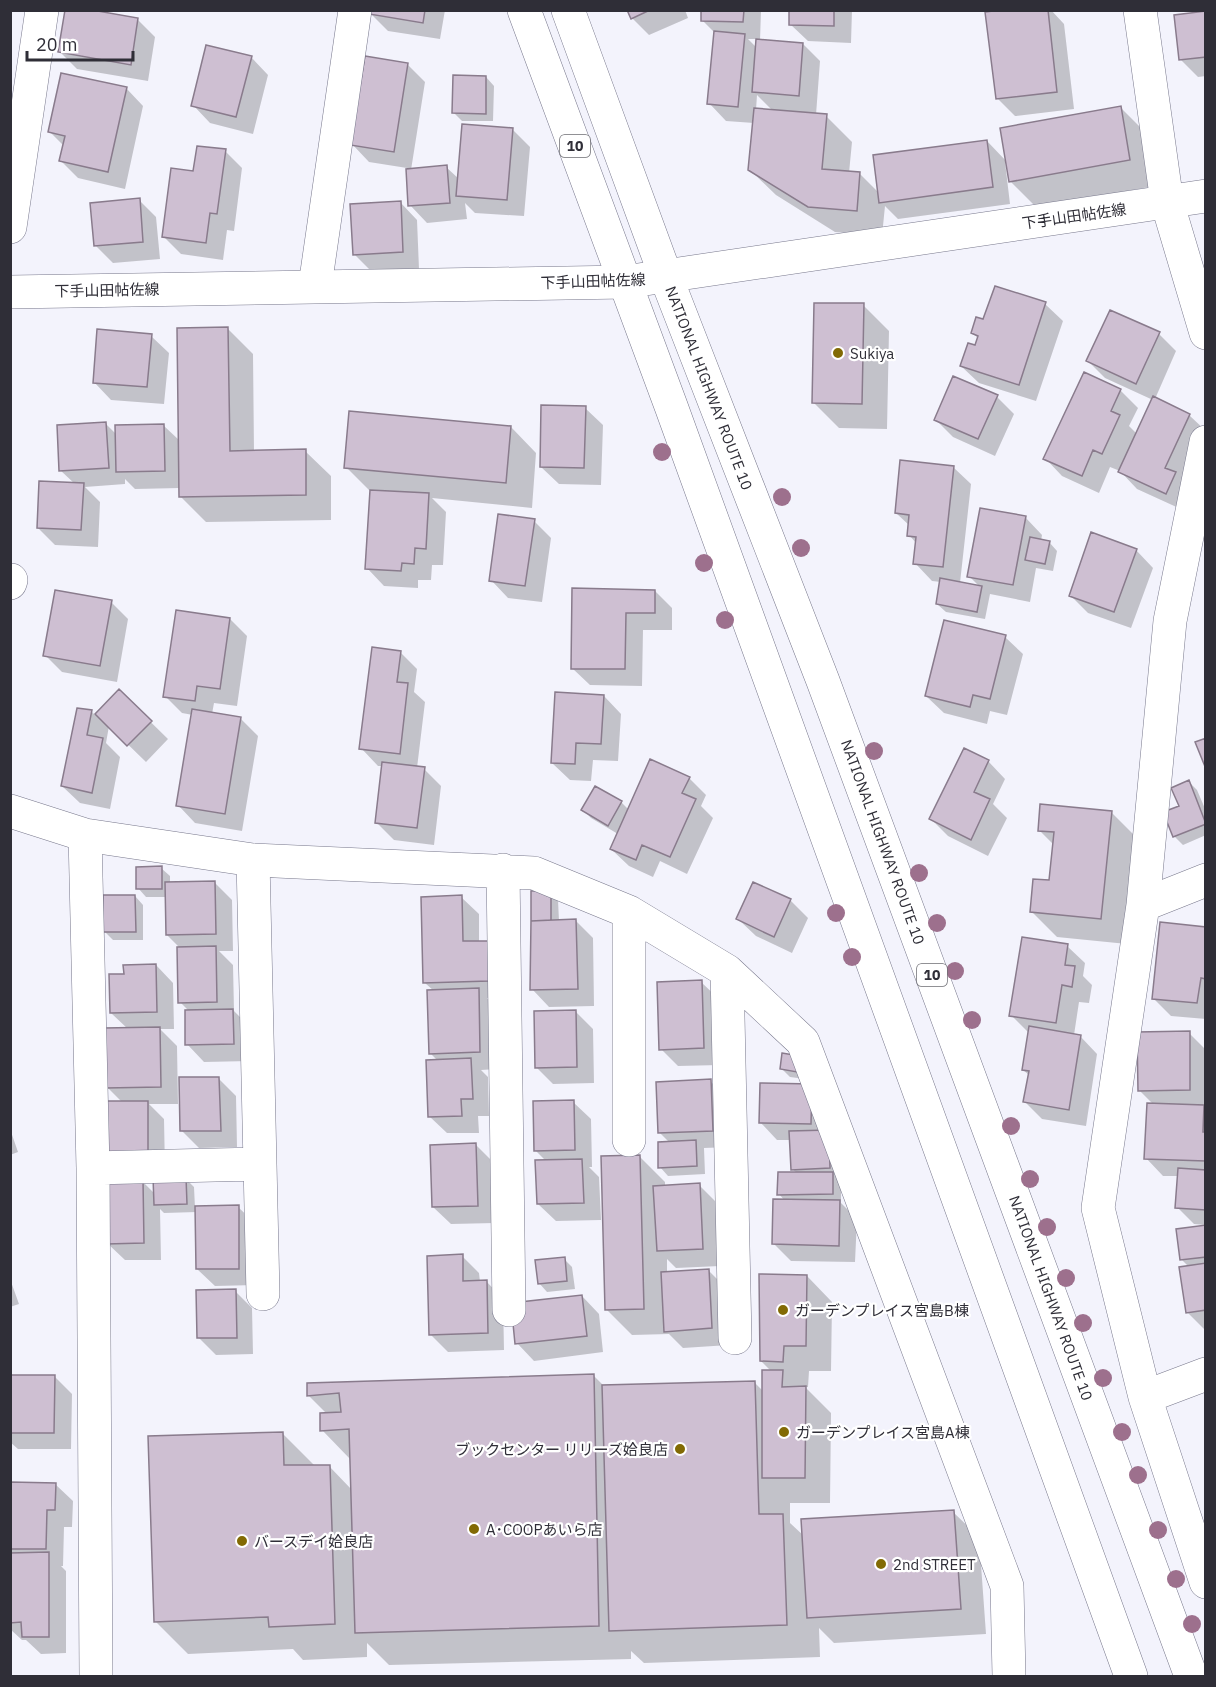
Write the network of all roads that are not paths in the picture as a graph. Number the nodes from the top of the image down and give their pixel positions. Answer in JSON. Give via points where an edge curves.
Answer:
{"nodes":[{"id":1,"x":42,"y":10,"type":"edge"},
{"id":2,"x":355,"y":10,"type":"edge"},
{"id":3,"x":524,"y":10,"type":"edge"},
{"id":4,"x":568,"y":10,"type":"edge"},
{"id":5,"x":1140,"y":10,"type":"edge"},
{"id":6,"x":1206,"y":196,"type":"edge"},
{"id":7,"x":1167,"y":202,"type":"junction"},
{"id":8,"x":10,"y":227,"type":"edge"},
{"id":9,"x":666,"y":276,"type":"junction"},
{"id":10,"x":626,"y":282,"type":"junction"},
{"id":11,"x":315,"y":286,"type":"junction"},
{"id":12,"x":10,"y":292,"type":"edge"},
{"id":13,"x":1206,"y":333,"type":"edge"},
{"id":14,"x":1206,"y":442,"type":"edge"},
{"id":15,"x":10,"y":811,"type":"edge"},
{"id":16,"x":85,"y":836,"type":"junction"},
{"id":17,"x":253,"y":860,"type":"junction"},
{"id":18,"x":503,"y":870,"type":"junction"},
{"id":19,"x":1206,"y":880,"type":"edge"},
{"id":20,"x":1143,"y":905,"type":"junction"},
{"id":21,"x":629,"y":912,"type":"junction"},
{"id":22,"x":727,"y":971,"type":"junction"},
{"id":23,"x":629,"y":1140,"type":"dead end"},
{"id":24,"x":260,"y":1164,"type":"junction"},
{"id":25,"x":93,"y":1168,"type":"junction"},
{"id":26,"x":263,"y":1294,"type":"dead end"},
{"id":27,"x":509,"y":1310,"type":"dead end"},
{"id":28,"x":735,"y":1338,"type":"dead end"},
{"id":29,"x":1206,"y":1374,"type":"edge"},
{"id":30,"x":1144,"y":1397,"type":"junction"},
{"id":31,"x":1206,"y":1582,"type":"edge"},
{"id":32,"x":96,"y":1677,"type":"edge"},
{"id":33,"x":1009,"y":1677,"type":"edge"},
{"id":34,"x":1131,"y":1677,"type":"edge"},
{"id":35,"x":1191,"y":1677,"type":"edge"}],
"edges":[{"from":1,"to":8,"type":"main road"},
{"from":2,"to":11,"type":"main road"},
{"from":3,"to":10,"type":"main road","number":"10"},
{"from":4,"to":9,"type":"main road","name":"NATIONAL HIGHWAY ROUTE 10","number":"10"},
{"from":5,"to":7,"type":"main road"},
{"from":6,"to":7,"type":"main road","name":"下手山田帖佐線"},
{"from":7,"to":9,"type":"main road","name":"下手山田帖佐線"},
{"from":7,"to":13,"type":"main road"},
{"from":9,"to":10,"type":"main road","name":"下手山田帖佐線"},
{"from":9,"to":35,"type":"main road","name":"NATIONAL HIGHWAY ROUTE 10","number":"10","via":[[823,681]]},
{"from":10,"to":11,"type":"main road","name":"下手山田帖佐線"},
{"from":10,"to":34,"type":"main road","number":"10"},
{"from":11,"to":12,"type":"main road","name":"下手山田帖佐線"},
{"from":14,"to":20,"type":"main road","via":[[1170,621]]},
{"from":15,"to":16,"type":"main road"},
{"from":16,"to":17,"type":"main road"},
{"from":16,"to":25,"type":"main road"},
{"from":17,"to":18,"type":"main road"},
{"from":17,"to":24,"type":"main road"},
{"from":18,"to":21,"type":"main road","via":[[534,873]]},
{"from":18,"to":27,"type":"main road"},
{"from":19,"to":20,"type":"main road"},
{"from":20,"to":30,"type":"main road","via":[[1098,1208]]},
{"from":21,"to":22,"type":"main road"},
{"from":21,"to":23,"type":"main road"},
{"from":22,"to":28,"type":"main road"},
{"from":22,"to":33,"type":"main road","via":[[803,1042],[1007,1586]]},
{"from":24,"to":25,"type":"main road"},
{"from":24,"to":26,"type":"main road"},
{"from":25,"to":32,"type":"main road"},
{"from":29,"to":30,"type":"main road"},
{"from":30,"to":31,"type":"main road"}]}
